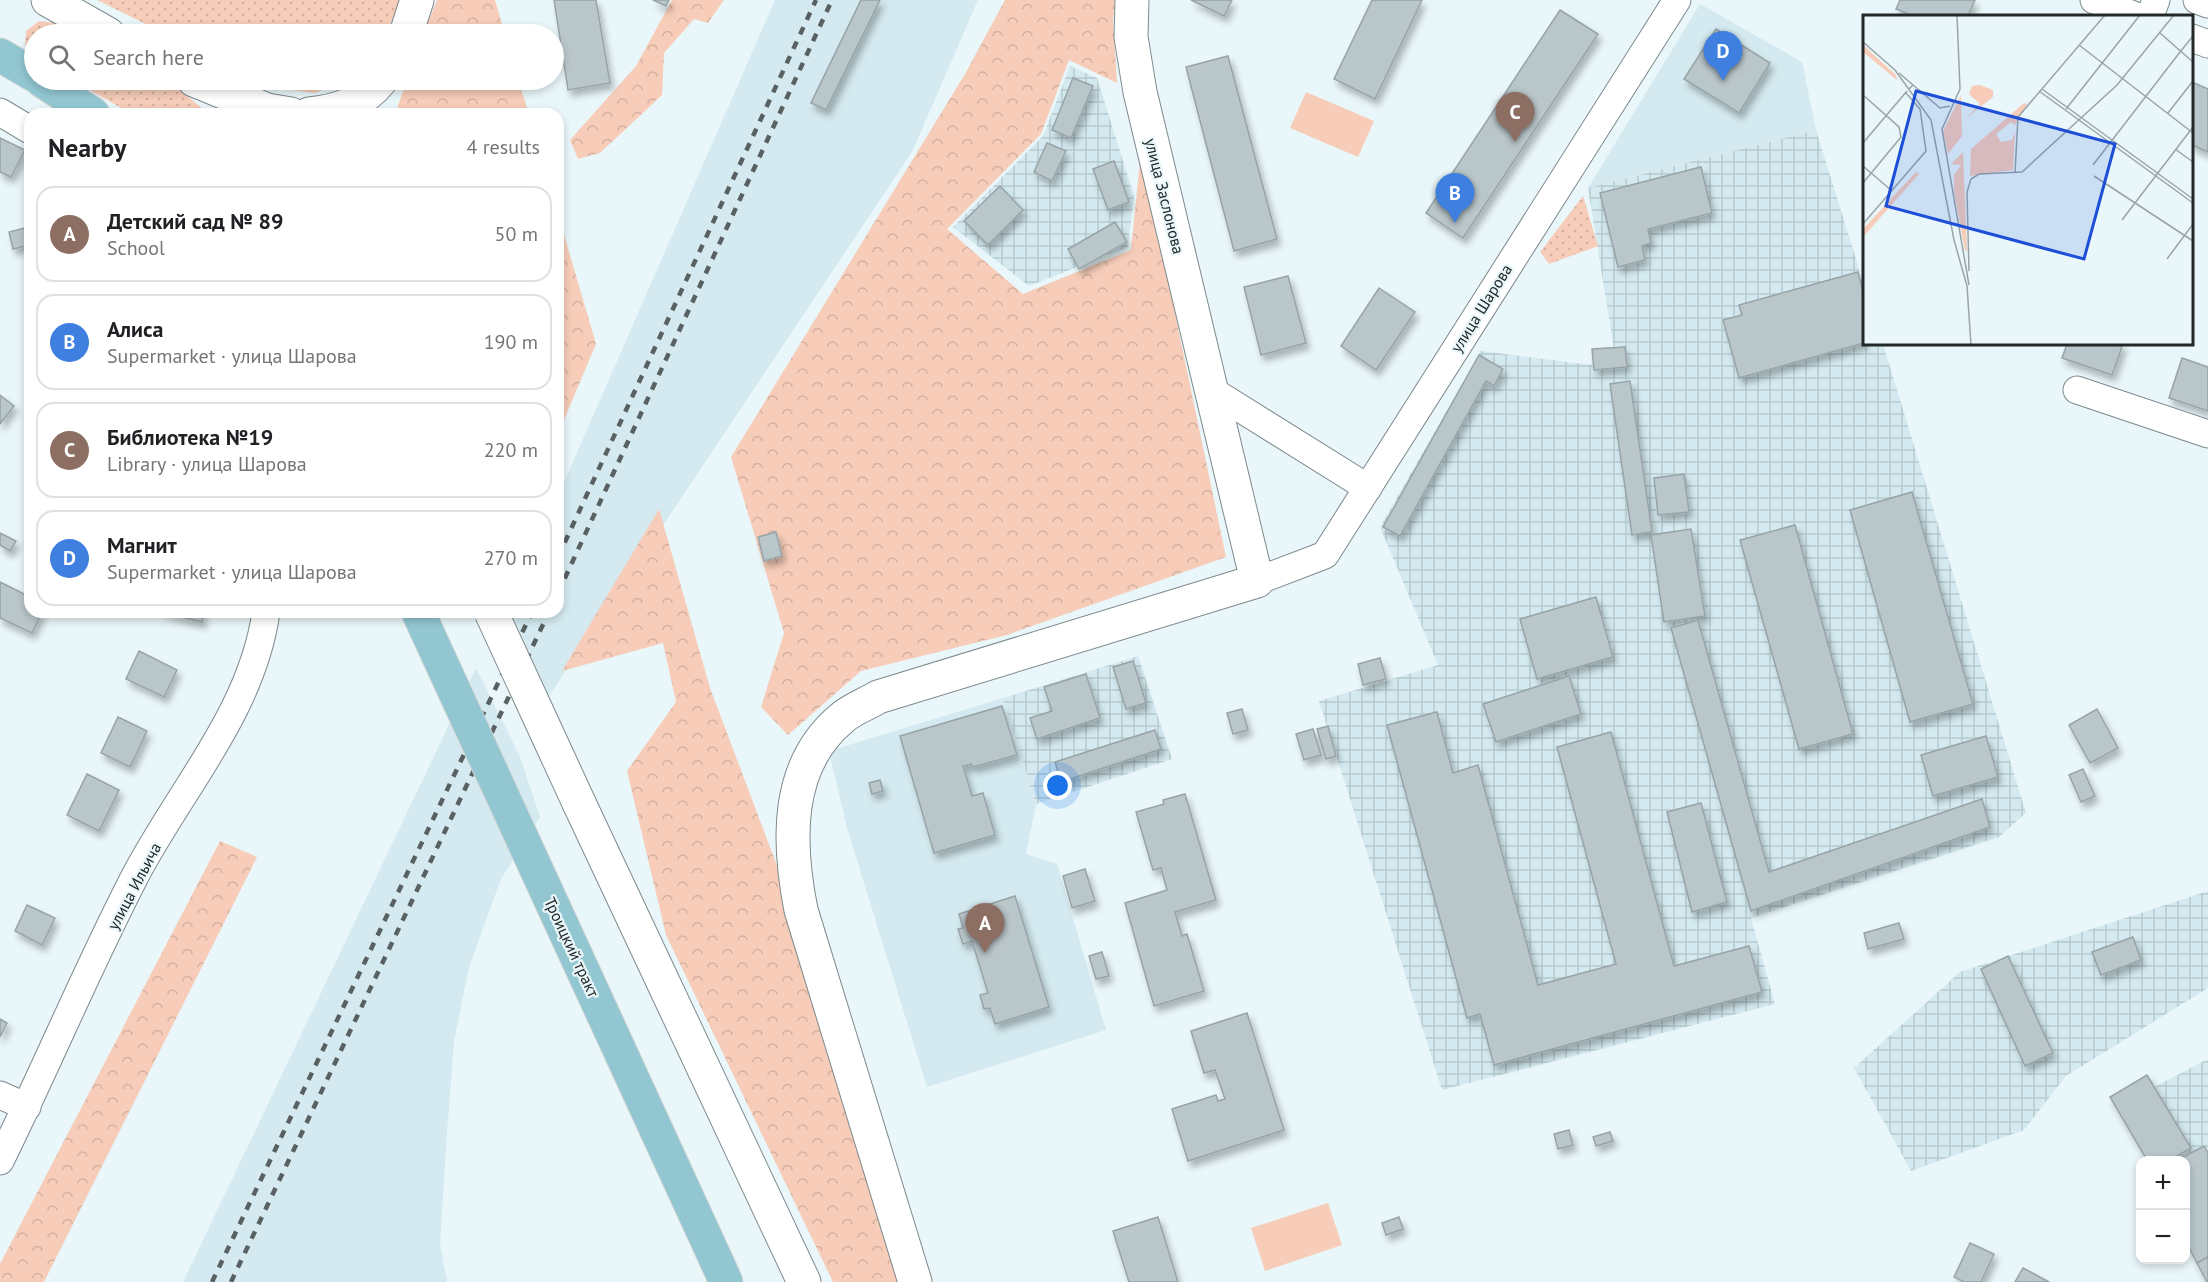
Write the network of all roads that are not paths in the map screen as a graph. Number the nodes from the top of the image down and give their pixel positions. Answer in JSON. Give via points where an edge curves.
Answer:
{"nodes":[{"id":1,"x":48,"y":0,"type":"edge"},
{"id":2,"x":417,"y":0,"type":"edge"},
{"id":3,"x":1132,"y":0,"type":"edge"},
{"id":4,"x":1677,"y":0,"type":"edge"},
{"id":5,"x":2094,"y":0,"type":"edge"},
{"id":6,"x":2156,"y":0,"type":"edge"},
{"id":7,"x":2197,"y":0,"type":"edge"},
{"id":8,"x":2208,"y":4,"type":"edge"},
{"id":9,"x":2133,"y":15,"type":"edge"},
{"id":10,"x":2150,"y":15,"type":"edge"},
{"id":11,"x":90,"y":24,"type":"edge"},
{"id":12,"x":409,"y":24,"type":"edge"},
{"id":13,"x":2193,"y":38,"type":"edge"},
{"id":14,"x":2208,"y":44,"type":"edge"},
{"id":15,"x":0,"y":55,"type":"edge"},
{"id":16,"x":24,"y":69,"type":"edge"},
{"id":17,"x":56,"y":90,"type":"edge"},
{"id":18,"x":218,"y":90,"type":"edge"},
{"id":19,"x":373,"y":90,"type":"edge"},
{"id":20,"x":388,"y":90,"type":"edge"},
{"id":21,"x":84,"y":108,"type":"edge"},
{"id":22,"x":262,"y":108,"type":"edge"},
{"id":23,"x":342,"y":108,"type":"edge"},
{"id":24,"x":381,"y":108,"type":"edge"},
{"id":25,"x":0,"y":112,"type":"edge"},
{"id":26,"x":24,"y":126,"type":"edge"},
{"id":27,"x":1211,"y":390,"type":"junction"},
{"id":28,"x":2078,"y":390,"type":"dead end"},
{"id":29,"x":2208,"y":434,"type":"edge"},
{"id":30,"x":1368,"y":488,"type":"junction"},
{"id":31,"x":1257,"y":581,"type":"junction"},
{"id":32,"x":264,"y":618,"type":"edge"},
{"id":33,"x":420,"y":618,"type":"edge"},
{"id":34,"x":494,"y":618,"type":"edge"},
{"id":35,"x":0,"y":1095,"type":"edge"},
{"id":36,"x":27,"y":1107,"type":"junction"},
{"id":37,"x":0,"y":1161,"type":"edge"},
{"id":38,"x":721,"y":1272,"type":"edge"},
{"id":39,"x":804,"y":1282,"type":"edge"},
{"id":40,"x":915,"y":1282,"type":"edge"}],
"edges":[{"from":1,"to":11,"type":"street"},
{"from":2,"to":12,"type":"street"},
{"from":3,"to":27,"type":"street","name":"улица Заслонова","via":[[1131,37],[1140,92]]},
{"from":4,"to":30,"type":"street","name":"улица Шарова"},
{"from":5,"to":9,"type":"street"},
{"from":6,"to":10,"type":"street"},
{"from":7,"to":8,"type":"street"},
{"from":13,"to":14,"type":"street"},
{"from":15,"to":16,"type":"main road"},
{"from":17,"to":21,"type":"main road"},
{"from":18,"to":22,"type":"street"},
{"from":19,"to":23,"type":"street"},
{"from":20,"to":24,"type":"street"},
{"from":25,"to":26,"type":"street"},
{"from":27,"to":30,"type":"street"},
{"from":27,"to":31,"type":"street","name":"улица Заслонова"},
{"from":28,"to":29,"type":"street"},
{"from":30,"to":31,"type":"street","name":"улица Шарова","via":[[1325,555]]},
{"from":31,"to":40,"type":"street","via":[[878,698],[843,717],[813,754],[794,810],[791,838],[795,881]]},
{"from":32,"to":36,"type":"street","name":"улица Ильича","via":[[250,675],[224,730],[135,877]]},
{"from":33,"to":38,"type":"main road","name":"Троицкий тракт","bridge":true},
{"from":34,"to":39,"type":"street","bridge":true},
{"from":35,"to":36,"type":"street"},
{"from":36,"to":37,"type":"street","name":"улица Ильича"}]}
